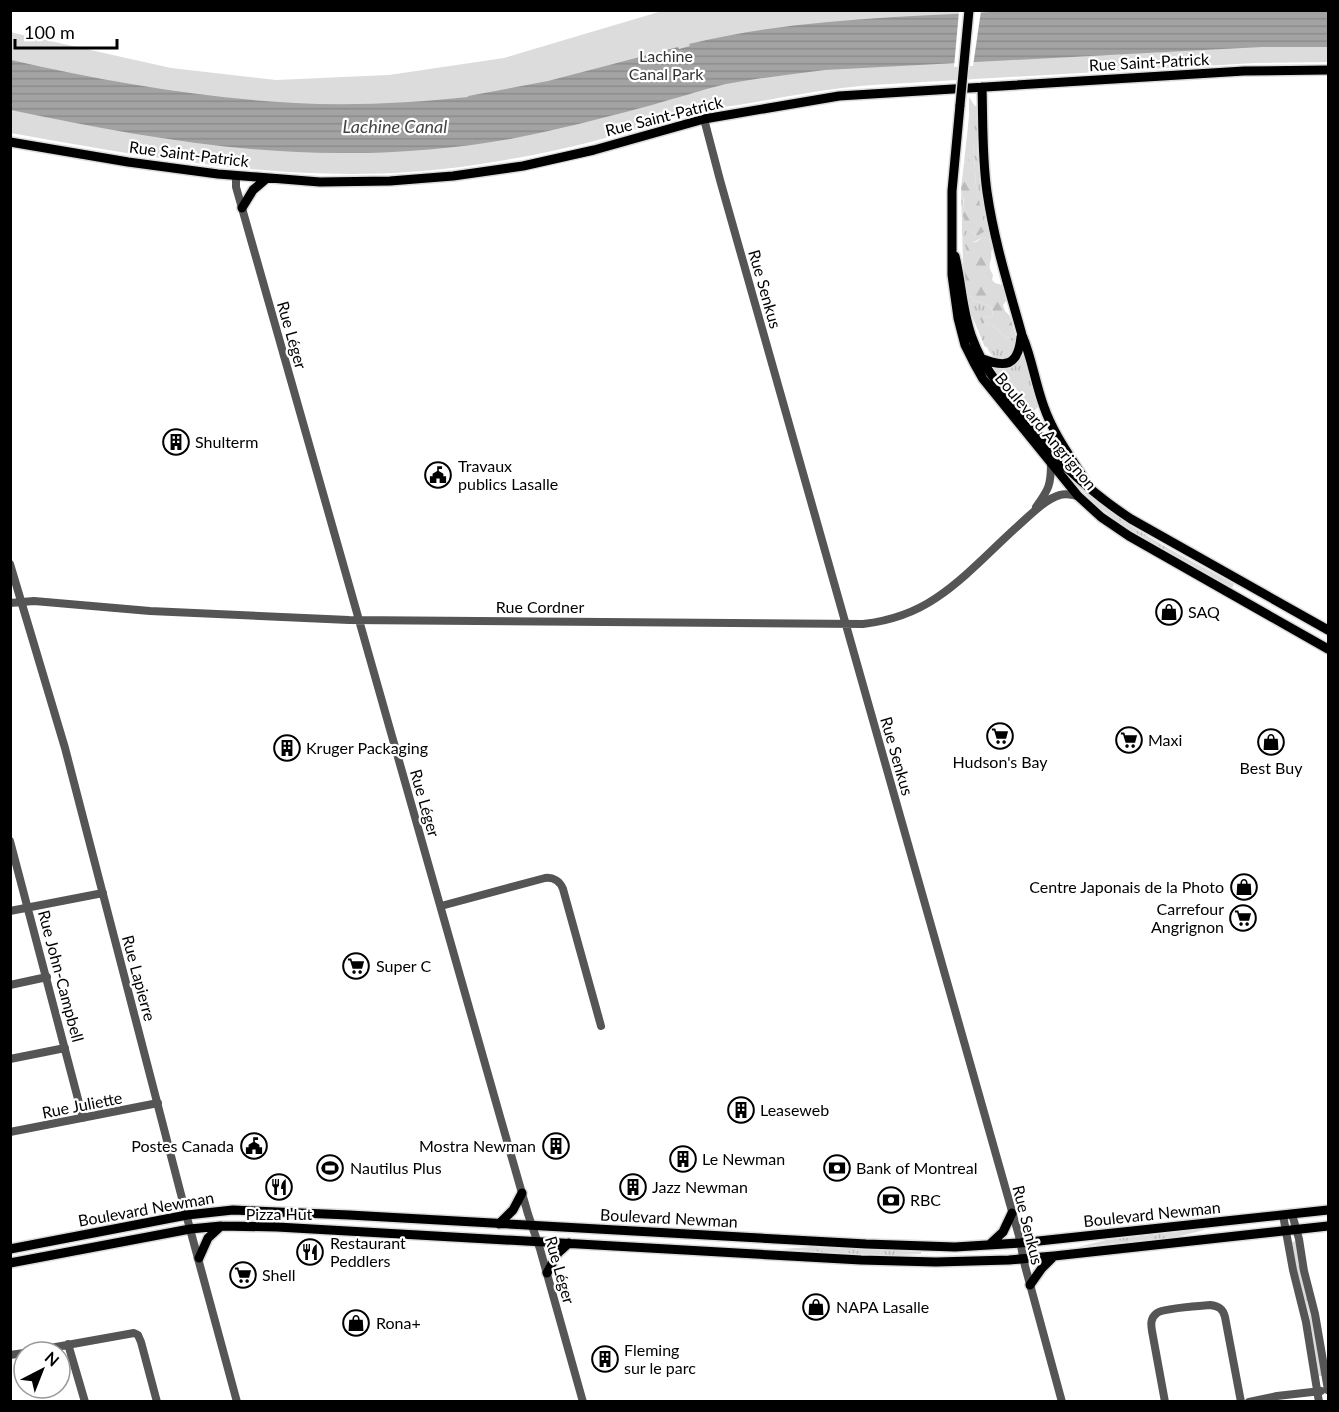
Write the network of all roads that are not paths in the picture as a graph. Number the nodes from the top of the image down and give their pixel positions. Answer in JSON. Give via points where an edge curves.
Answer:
{"nodes":[{"id":1,"x":969,"y":10,"type":"edge"},
{"id":2,"x":1329,"y":70,"type":"edge"},
{"id":3,"x":982,"y":87,"type":"junction"},
{"id":4,"x":704,"y":119,"type":"junction"},
{"id":5,"x":10,"y":142,"type":"edge"},
{"id":6,"x":236,"y":176,"type":"junction"},
{"id":7,"x":267,"y":178,"type":"junction"},
{"id":8,"x":242,"y":208,"type":"junction"},
{"id":9,"x":952,"y":244,"type":"junction"},
{"id":10,"x":1022,"y":335,"type":"junction"},
{"id":11,"x":980,"y":358,"type":"junction"},
{"id":12,"x":1051,"y":463,"type":"junction"},
{"id":13,"x":1091,"y":489,"type":"junction"},
{"id":14,"x":1078,"y":496,"type":"junction"},
{"id":15,"x":1032,"y":513,"type":"junction"},
{"id":16,"x":10,"y":564,"type":"edge"},
{"id":17,"x":22,"y":602,"type":"junction"},
{"id":18,"x":10,"y":603,"type":"edge"},
{"id":19,"x":359,"y":620,"type":"junction"},
{"id":20,"x":846,"y":625,"type":"junction"},
{"id":21,"x":1329,"y":630,"type":"edge"},
{"id":22,"x":1329,"y":649,"type":"edge"},
{"id":23,"x":10,"y":841,"type":"edge"},
{"id":24,"x":103,"y":893,"type":"junction"},
{"id":25,"x":441,"y":906,"type":"junction"},
{"id":26,"x":28,"y":908,"type":"junction"},
{"id":27,"x":10,"y":911,"type":"edge"},
{"id":28,"x":47,"y":977,"type":"junction"},
{"id":29,"x":10,"y":985,"type":"edge"},
{"id":30,"x":601,"y":1026,"type":"dead end"},
{"id":31,"x":65,"y":1048,"type":"junction"},
{"id":32,"x":10,"y":1059,"type":"edge"},
{"id":33,"x":158,"y":1103,"type":"junction"},
{"id":34,"x":83,"y":1118,"type":"junction"},
{"id":35,"x":10,"y":1132,"type":"edge"},
{"id":36,"x":522,"y":1193,"type":"junction"},
{"id":37,"x":1329,"y":1210,"type":"edge"},
{"id":38,"x":1012,"y":1213,"type":"junction"},
{"id":39,"x":1287,"y":1214,"type":"junction"},
{"id":40,"x":187,"y":1215,"type":"junction"},
{"id":41,"x":499,"y":1224,"type":"junction"},
{"id":42,"x":532,"y":1225,"type":"junction"},
{"id":43,"x":221,"y":1226,"type":"junction"},
{"id":44,"x":1329,"y":1226,"type":"edge"},
{"id":45,"x":190,"y":1229,"type":"junction"},
{"id":46,"x":1296,"y":1229,"type":"junction"},
{"id":47,"x":1286,"y":1230,"type":"junction"},
{"id":48,"x":538,"y":1241,"type":"junction"},
{"id":49,"x":569,"y":1243,"type":"junction"},
{"id":50,"x":1020,"y":1243,"type":"junction"},
{"id":51,"x":988,"y":1245,"type":"junction"},
{"id":52,"x":10,"y":1249,"type":"edge"},
{"id":53,"x":1053,"y":1256,"type":"junction"},
{"id":54,"x":199,"y":1257,"type":"junction"},
{"id":55,"x":1023,"y":1258,"type":"junction"},
{"id":56,"x":10,"y":1263,"type":"edge"},
{"id":57,"x":547,"y":1273,"type":"junction"},
{"id":58,"x":1030,"y":1285,"type":"junction"},
{"id":59,"x":72,"y":1343,"type":"edge"},
{"id":60,"x":72,"y":1357,"type":"edge"},
{"id":61,"x":1329,"y":1390,"type":"edge"},
{"id":62,"x":1318,"y":1392,"type":"junction"},
{"id":63,"x":85,"y":1401,"type":"edge"},
{"id":64,"x":157,"y":1401,"type":"edge"},
{"id":65,"x":237,"y":1401,"type":"edge"},
{"id":66,"x":583,"y":1401,"type":"edge"},
{"id":67,"x":1062,"y":1401,"type":"edge"},
{"id":68,"x":1165,"y":1401,"type":"edge"},
{"id":69,"x":1241,"y":1401,"type":"edge"},
{"id":70,"x":1249,"y":1401,"type":"edge"},
{"id":71,"x":1319,"y":1401,"type":"edge"}],
"edges":[{"from":1,"to":9,"type":"main road","name":"Boulevard Angrignon","bridge":true,"via":[[952,190]]},
{"from":2,"to":3,"type":"main road","name":"Rue Saint-Patrick","via":[[1244,71]]},
{"from":3,"to":4,"type":"main road","name":"Rue Saint-Patrick","via":[[839,96]]},
{"from":3,"to":10,"type":"main road","via":[[988,196]]},
{"from":4,"to":7,"type":"main road","name":"Rue Saint-Patrick","via":[[577,154],[472,174],[370,182]]},
{"from":4,"to":20,"type":"street","name":"Rue Senkus"},
{"from":5,"to":6,"type":"main road","name":"Rue Saint-Patrick"},
{"from":6,"to":7,"type":"main road","name":"Rue Saint-Patrick"},
{"from":6,"to":8,"type":"street","name":"Rue Léger"},
{"from":7,"to":8,"type":"main road"},
{"from":8,"to":19,"type":"street","name":"Rue Léger"},
{"from":9,"to":11,"type":"main road","name":"Boulevard Angrignon","via":[[968,324]]},
{"from":9,"to":12,"type":"main road","name":"Boulevard Angrignon","via":[[956,308],[969,354],[983,379]]},
{"from":10,"to":11,"type":"main road","via":[[1020,350],[1012,360],[1000,364]]},
{"from":10,"to":13,"type":"main road","via":[[1048,417]]},
{"from":11,"to":13,"type":"main road","name":"Boulevard Angrignon","via":[[1058,458]]},
{"from":12,"to":14,"type":"main road","name":"Boulevard Angrignon"},
{"from":12,"to":15,"type":"street","via":[[1048,489]]},
{"from":13,"to":21,"type":"main road","name":"Boulevard Angrignon","via":[[1131,519]]},
{"from":14,"to":15,"type":"street","via":[[1060,495]]},
{"from":14,"to":22,"type":"main road","name":"Boulevard Angrignon","via":[[1129,536]]},
{"from":15,"to":20,"type":"street","name":"Rue Cordner","via":[[930,602],[887,620]]},
{"from":16,"to":17,"type":"street","name":"Rue Lapierre"},
{"from":17,"to":18,"type":"street","name":"Rue Cordner"},
{"from":17,"to":19,"type":"street","name":"Rue Cordner"},
{"from":17,"to":24,"type":"street","name":"Rue Lapierre"},
{"from":19,"to":20,"type":"street","name":"Rue Cordner"},
{"from":19,"to":25,"type":"street","name":"Rue Léger"},
{"from":20,"to":38,"type":"street","name":"Rue Senkus"},
{"from":23,"to":26,"type":"street","name":"Rue John-Campbell"},
{"from":24,"to":26,"type":"street"},
{"from":24,"to":33,"type":"street","name":"Rue Lapierre"},
{"from":25,"to":30,"type":"street","via":[[545,878],[557,881],[563,889]]},
{"from":25,"to":36,"type":"street","name":"Rue Léger"},
{"from":26,"to":27,"type":"street"},
{"from":26,"to":28,"type":"street","name":"Rue John-Campbell"},
{"from":28,"to":29,"type":"street"},
{"from":28,"to":31,"type":"street","name":"Rue John-Campbell"},
{"from":31,"to":32,"type":"street"},
{"from":31,"to":34,"type":"street","name":"Rue John-Campbell"},
{"from":33,"to":34,"type":"street","name":"Rue Juliette"},
{"from":33,"to":40,"type":"street","name":"Rue Lapierre"},
{"from":34,"to":35,"type":"street","name":"Rue Juliette"},
{"from":36,"to":41,"type":"main road"},
{"from":36,"to":42,"type":"street","name":"Rue Léger"},
{"from":37,"to":39,"type":"main road","name":"Boulevard Newman"},
{"from":38,"to":50,"type":"street","name":"Rue Senkus"},
{"from":38,"to":51,"type":"main road","via":[[1003,1232]]},
{"from":39,"to":46,"type":"street"},
{"from":39,"to":47,"type":"street"},
{"from":39,"to":50,"type":"main road","name":"Boulevard Newman"},
{"from":40,"to":41,"type":"main road","name":"Boulevard Newman","via":[[253,1210]]},
{"from":40,"to":45,"type":"street","name":"Rue Lapierre"},
{"from":40,"to":52,"type":"main road","name":"Boulevard Newman"},
{"from":41,"to":42,"type":"main road","name":"Boulevard Newman"},
{"from":42,"to":48,"type":"street","name":"Rue Léger"},
{"from":42,"to":51,"type":"main road","name":"Boulevard Newman","via":[[910,1246]]},
{"from":43,"to":45,"type":"main road","name":"Boulevard Newman"},
{"from":43,"to":48,"type":"main road","name":"Boulevard Newman"},
{"from":43,"to":54,"type":"main road","via":[[208,1238]]},
{"from":44,"to":46,"type":"main road","name":"Boulevard Newman"},
{"from":45,"to":54,"type":"street","name":"Rue Lapierre"},
{"from":45,"to":56,"type":"main road","name":"Boulevard Newman"},
{"from":46,"to":47,"type":"main road","name":"Boulevard Newman"},
{"from":46,"to":61,"type":"street"},
{"from":47,"to":53,"type":"main road","name":"Boulevard Newman"},
{"from":47,"to":62,"type":"street"},
{"from":48,"to":49,"type":"main road","name":"Boulevard Newman"},
{"from":48,"to":57,"type":"street","name":"Rue Léger"},
{"from":49,"to":55,"type":"main road","name":"Boulevard Newman","via":[[897,1261]]},
{"from":49,"to":57,"type":"main road"},
{"from":50,"to":51,"type":"main road","name":"Boulevard Newman"},
{"from":50,"to":55,"type":"street","name":"Rue Senkus"},
{"from":53,"to":55,"type":"main road","name":"Boulevard Newman"},
{"from":53,"to":58,"type":"main road"},
{"from":54,"to":65,"type":"street","name":"Rue Lapierre"},
{"from":55,"to":58,"type":"street","name":"Rue Senkus"},
{"from":57,"to":66,"type":"street","name":"Rue Léger"},
{"from":58,"to":67,"type":"street","name":"Rue Senkus"},
{"from":59,"to":64,"type":"street","via":[[138,1335]]},
{"from":60,"to":63,"type":"street"},
{"from":61,"to":62,"type":"street"},
{"from":62,"to":70,"type":"street"},
{"from":62,"to":71,"type":"street"},
{"from":68,"to":69,"type":"street","via":[[1152,1320],[1161,1311],[1208,1305],[1219,1307],[1225,1317]]}]}
